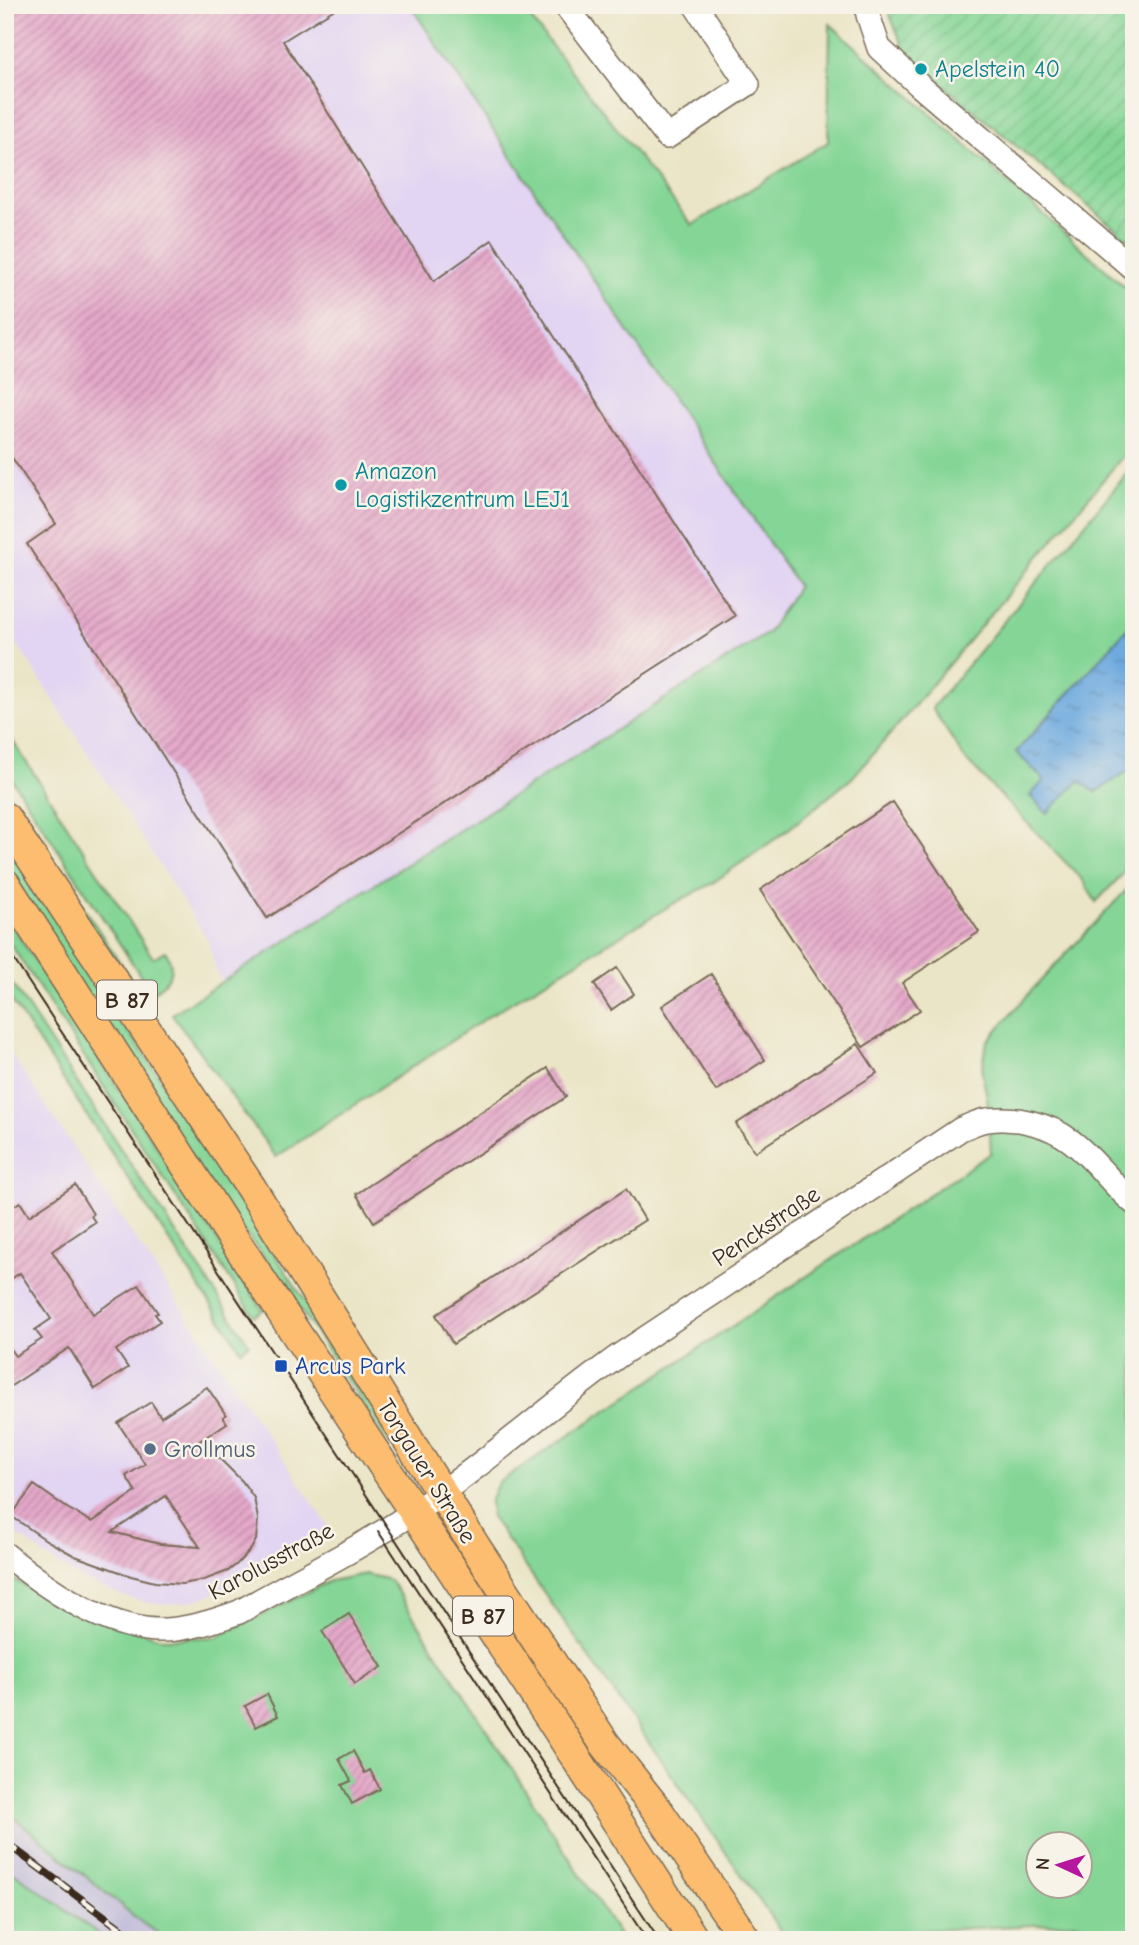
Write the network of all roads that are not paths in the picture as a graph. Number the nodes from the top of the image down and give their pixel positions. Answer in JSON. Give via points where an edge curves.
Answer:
{"nodes":[{"id":1,"x":565,"y":5,"type":"edge"},
{"id":2,"x":695,"y":5,"type":"edge"},
{"id":3,"x":870,"y":5,"type":"edge"},
{"id":4,"x":1134,"y":270,"type":"edge"},
{"id":5,"x":5,"y":818,"type":"edge"},
{"id":6,"x":5,"y":884,"type":"edge"},
{"id":7,"x":1134,"y":1203,"type":"edge"},
{"id":8,"x":441,"y":1493,"type":"junction"},
{"id":9,"x":414,"y":1512,"type":"junction"},
{"id":10,"x":5,"y":1554,"type":"edge"},
{"id":11,"x":694,"y":1940,"type":"edge"},
{"id":12,"x":746,"y":1940,"type":"edge"}],
"edges":[{"from":1,"to":2,"type":"street","via":[[667,137],[748,84]]},
{"from":3,"to":4,"type":"street","via":[[868,15],[878,48]]},
{"from":5,"to":8,"type":"main road","name":"Torgauer Straße","number":"B 87","via":[[251,1188]]},
{"from":6,"to":9,"type":"main road","name":"Torgauer Straße","number":"B 87"},
{"from":7,"to":8,"type":"street","name":"Penckstraße","via":[[1056,1131],[1015,1120],[986,1120],[961,1129],[609,1363]]},
{"from":8,"to":9,"type":"street","name":"Karolusstraße"},
{"from":8,"to":12,"type":"main road","name":"Torgauer Straße","number":"B 87","via":[[605,1744]]},
{"from":9,"to":10,"type":"street","name":"Karolusstraße","via":[[239,1612],[164,1630],[124,1624],[81,1606]]},
{"from":9,"to":11,"type":"main road","name":"Torgauer Straße","number":"B 87"}]}
